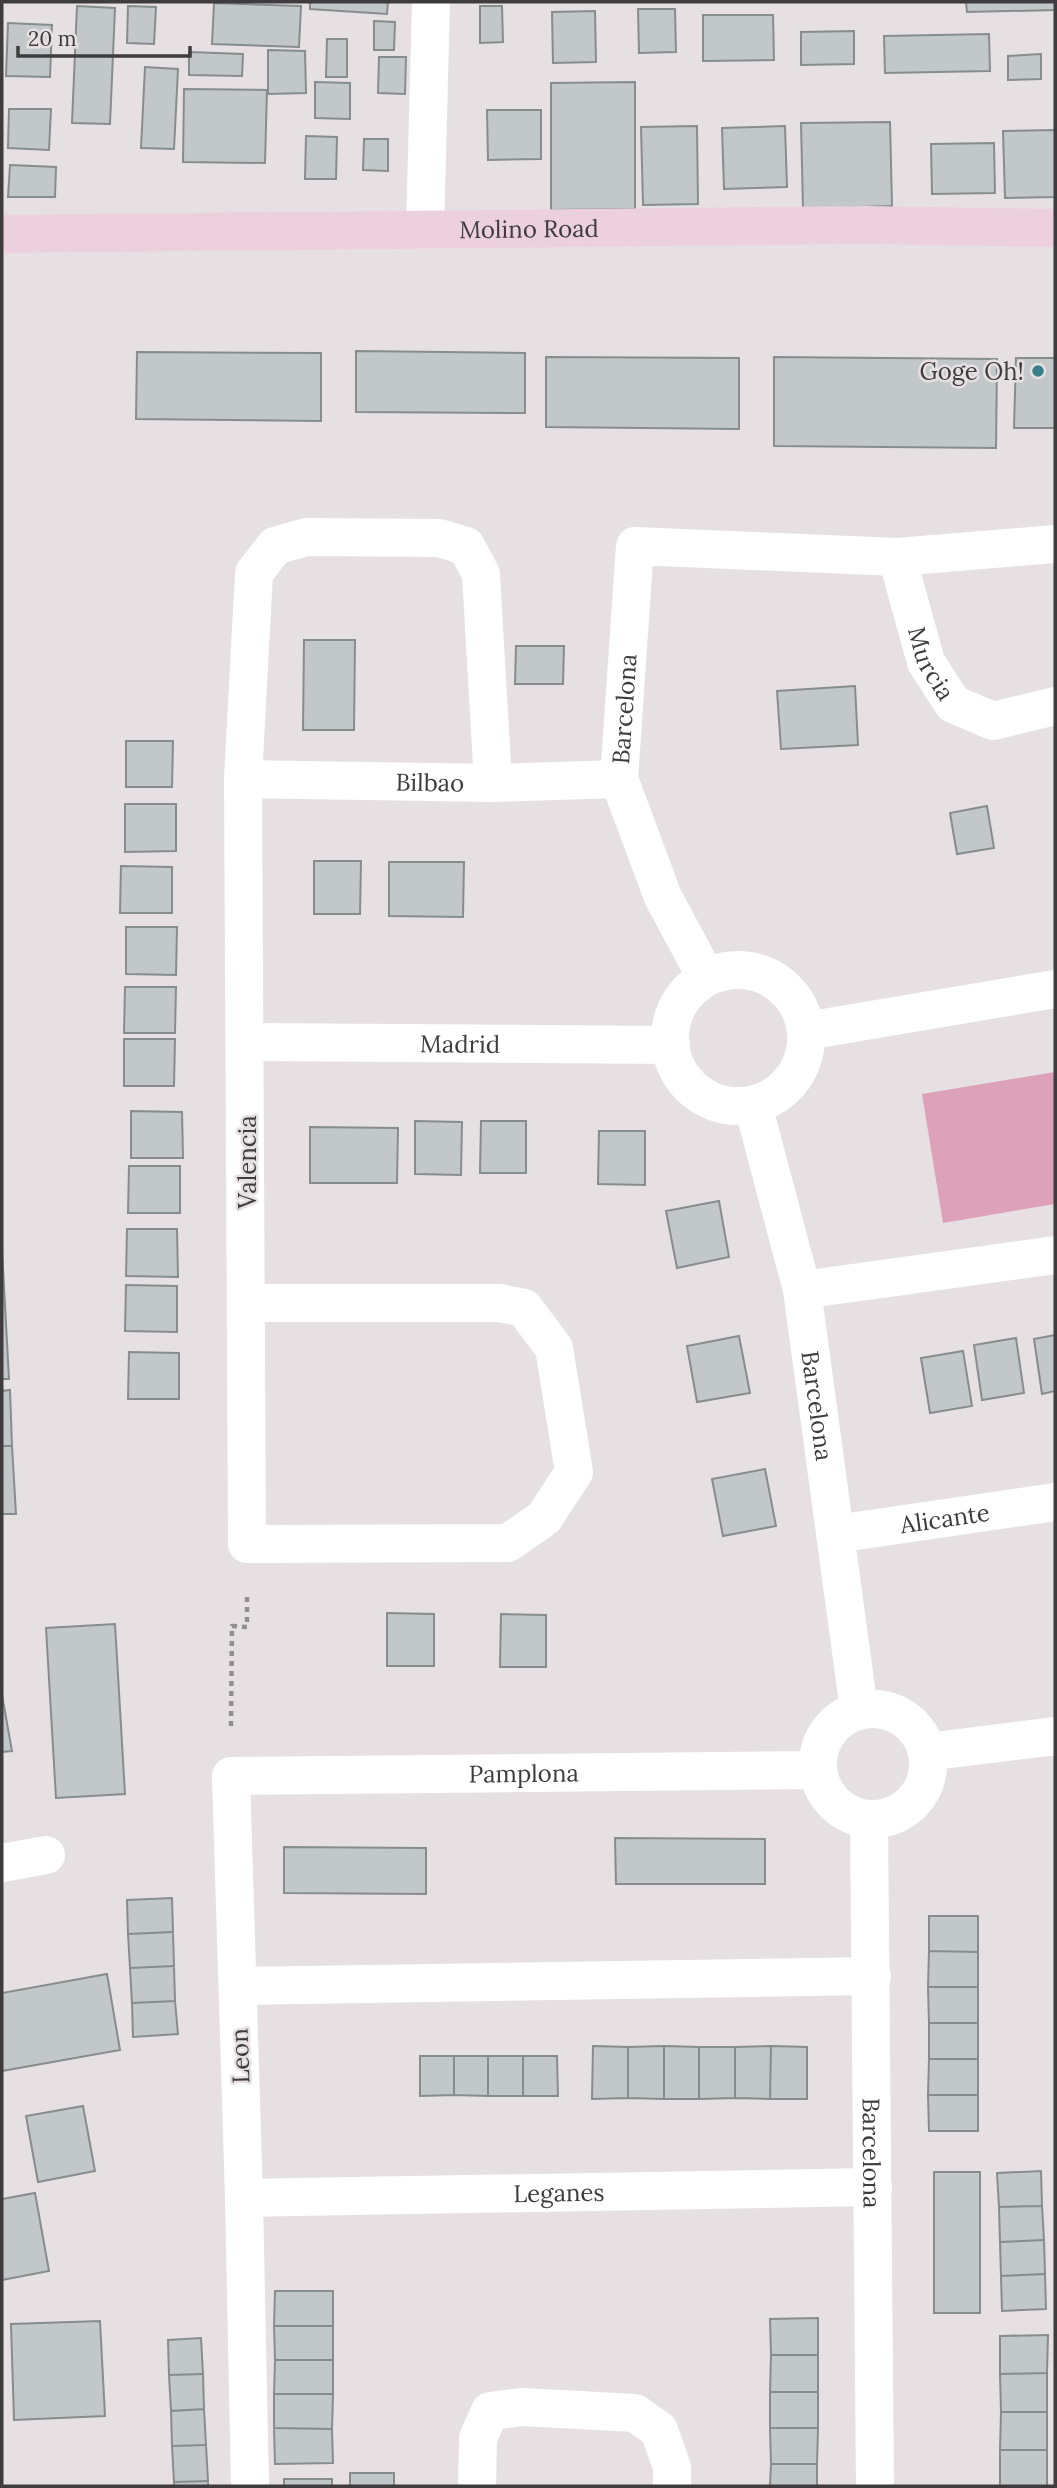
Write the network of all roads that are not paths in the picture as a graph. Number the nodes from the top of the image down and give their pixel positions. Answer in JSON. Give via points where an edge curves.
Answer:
{"nodes":[{"id":1,"x":431,"y":2,"type":"edge"},
{"id":2,"x":1055,"y":228,"type":"edge"},
{"id":3,"x":425,"y":230,"type":"junction"},
{"id":4,"x":2,"y":234,"type":"edge"},
{"id":5,"x":1055,"y":544,"type":"edge"},
{"id":6,"x":897,"y":556,"type":"junction"},
{"id":7,"x":1055,"y":706,"type":"edge"},
{"id":8,"x":243,"y":779,"type":"junction"},
{"id":9,"x":619,"y":779,"type":"junction"},
{"id":10,"x":493,"y":783,"type":"junction"},
{"id":11,"x":706,"y":977,"type":"junction"},
{"id":12,"x":1055,"y":989,"type":"edge"},
{"id":13,"x":806,"y":1031,"type":"junction"},
{"id":14,"x":246,"y":1042,"type":"junction"},
{"id":15,"x":671,"y":1045,"type":"junction"},
{"id":16,"x":753,"y":1105,"type":"junction"},
{"id":17,"x":1055,"y":1255,"type":"edge"},
{"id":18,"x":802,"y":1290,"type":"junction"},
{"id":19,"x":247,"y":1303,"type":"junction"},
{"id":20,"x":1055,"y":1502,"type":"edge"},
{"id":21,"x":836,"y":1534,"type":"junction"},
{"id":22,"x":859,"y":1710,"type":"junction"},
{"id":23,"x":1055,"y":1736,"type":"edge"},
{"id":24,"x":927,"y":1752,"type":"junction"},
{"id":25,"x":818,"y":1770,"type":"junction"},
{"id":26,"x":231,"y":1776,"type":"joint"},
{"id":27,"x":869,"y":1821,"type":"junction"},
{"id":28,"x":46,"y":1855,"type":"dead end"},
{"id":29,"x":2,"y":1863,"type":"edge"},
{"id":30,"x":872,"y":1976,"type":"junction"},
{"id":31,"x":238,"y":1986,"type":"junction"},
{"id":32,"x":873,"y":2187,"type":"junction"},
{"id":33,"x":244,"y":2198,"type":"junction"},
{"id":34,"x":250,"y":2486,"type":"edge"},
{"id":35,"x":477,"y":2486,"type":"edge"},
{"id":36,"x":672,"y":2486,"type":"edge"},
{"id":37,"x":875,"y":2486,"type":"edge"}],
"edges":[{"from":1,"to":3,"type":"street"},
{"from":2,"to":3,"type":"main road","name":"Molino Road","via":[[867,225]]},
{"from":3,"to":4,"type":"main road","name":"Molino Road"},
{"from":5,"to":6,"type":"street"},
{"from":6,"to":7,"type":"street","name":"Murcia","via":[[926,662],[953,704],[993,721]]},
{"from":6,"to":9,"type":"street","name":"Barcelona","via":[[635,547]]},
{"from":8,"to":10,"type":"street","name":"Bilbao"},
{"from":8,"to":10,"type":"street","name":"Valencia","via":[[254,573],[275,546],[306,537],[439,538],[466,546],[481,574]]},
{"from":8,"to":14,"type":"street","name":"Valencia"},
{"from":9,"to":10,"type":"street","name":"Bilbao"},
{"from":9,"to":11,"type":"street","name":"Barcelona","via":[[663,897]]},
{"from":11,"to":13,"type":"street","via":[[743,970],[779,983],[792,996]]},
{"from":11,"to":15,"type":"street","via":[[678,1006],[671,1025]]},
{"from":12,"to":13,"type":"street"},
{"from":13,"to":16,"type":"street","via":[[805,1051],[787,1086]]},
{"from":14,"to":15,"type":"street","name":"Madrid"},
{"from":14,"to":19,"type":"street","name":"Valencia"},
{"from":15,"to":16,"type":"street","via":[[676,1068],[689,1086],[708,1100],[730,1106]]},
{"from":16,"to":18,"type":"street","name":"Barcelona"},
{"from":17,"to":18,"type":"street"},
{"from":18,"to":21,"type":"street","name":"Barcelona"},
{"from":19,"to":19,"type":"street","name":"Valencia","via":[[499,1303],[524,1308],[554,1348],[574,1472],[544,1518],[508,1543],[247,1544]]},
{"from":20,"to":21,"type":"street","name":"Alicante"},
{"from":21,"to":22,"type":"street","name":"Barcelona"},
{"from":22,"to":24,"type":"street","via":[[894,1712],[920,1735]]},
{"from":22,"to":25,"type":"street","via":[[841,1718],[827,1732],[818,1751]]},
{"from":23,"to":24,"type":"street"},
{"from":24,"to":27,"type":"street","via":[[928,1768],[916,1799],[904,1810]]},
{"from":25,"to":26,"type":"street","name":"Pamplona"},
{"from":25,"to":27,"type":"street","via":[[821,1786],[831,1800],[842,1811]]},
{"from":26,"to":31,"type":"street","name":"Leon"},
{"from":27,"to":30,"type":"street","name":"Barcelona"},
{"from":28,"to":29,"type":"street"},
{"from":30,"to":31,"type":"street"},
{"from":30,"to":32,"type":"street","name":"Barcelona"},
{"from":31,"to":33,"type":"street","name":"Leon"},
{"from":32,"to":33,"type":"street","name":"Leganes"},
{"from":32,"to":37,"type":"street","name":"Barcelona"},
{"from":33,"to":34,"type":"street","name":"Leon"},
{"from":35,"to":36,"type":"street","via":[[478,2438],[490,2411],[522,2407],[635,2413],[659,2430],[672,2467]]}]}
